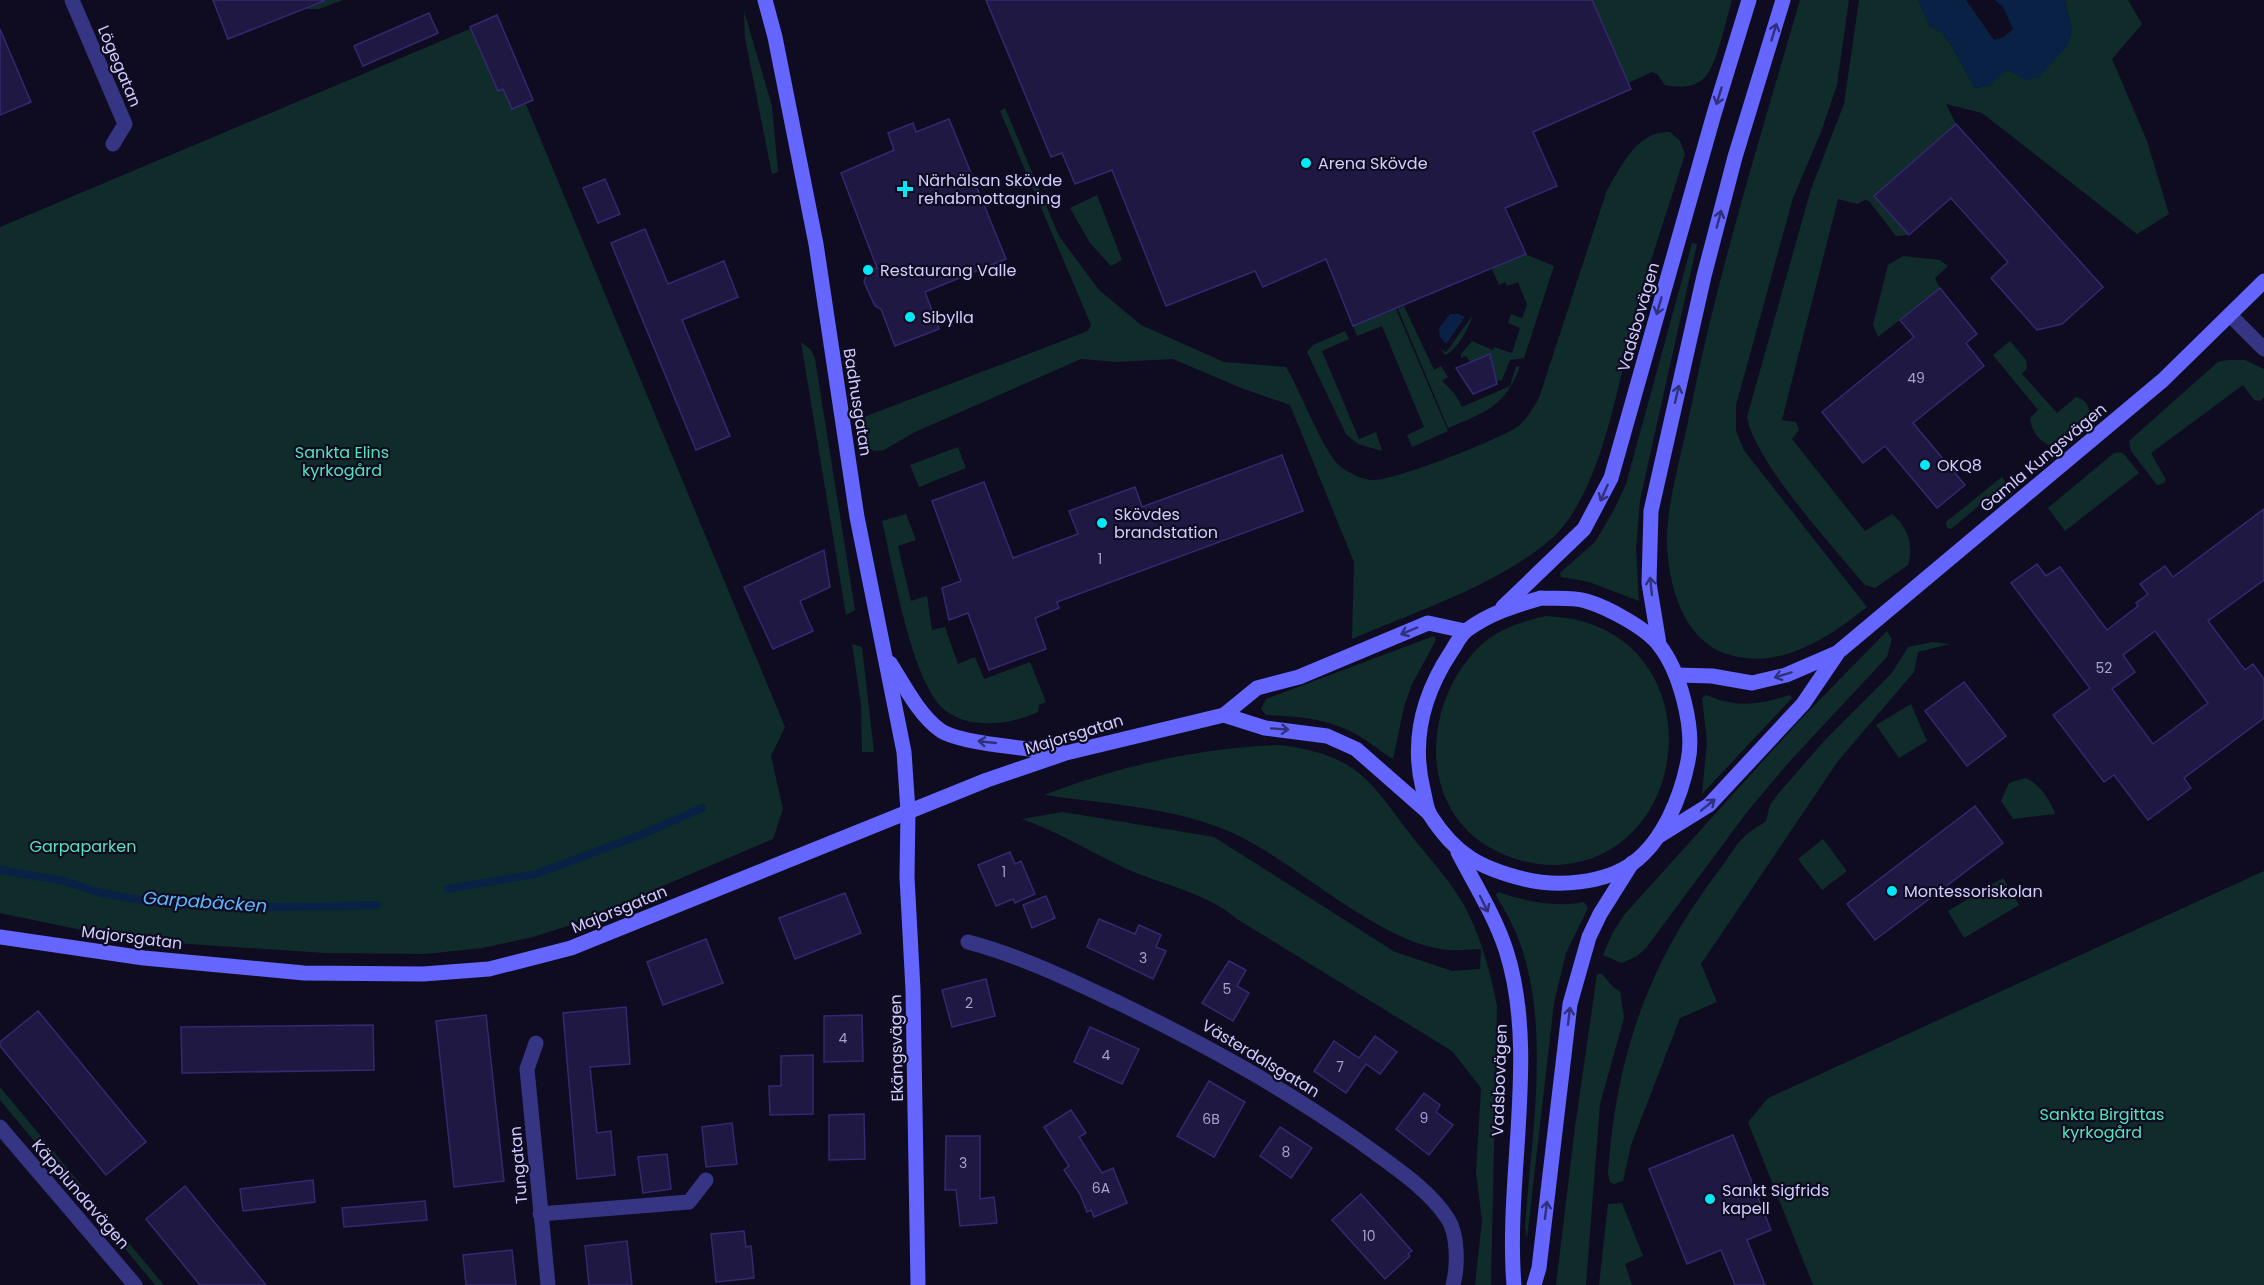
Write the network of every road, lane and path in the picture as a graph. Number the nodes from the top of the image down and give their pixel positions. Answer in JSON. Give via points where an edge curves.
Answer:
{"nodes":[{"id":1,"x":72,"y":0,"type":"edge"},
{"id":2,"x":765,"y":0,"type":"edge"},
{"id":3,"x":1749,"y":0,"type":"edge"},
{"id":4,"x":1783,"y":0,"type":"edge"},
{"id":5,"x":113,"y":144,"type":"dead end"},
{"id":6,"x":2264,"y":281,"type":"edge"},
{"id":7,"x":2230,"y":315,"type":"junction"},
{"id":8,"x":2264,"y":349,"type":"edge"},
{"id":9,"x":1501,"y":609,"type":"junction"},
{"id":10,"x":1465,"y":631,"type":"junction"},
{"id":11,"x":1659,"y":644,"type":"junction"},
{"id":12,"x":1837,"y":652,"type":"junction"},
{"id":13,"x":886,"y":656,"type":"junction"},
{"id":14,"x":1676,"y":675,"type":"junction"},
{"id":15,"x":1224,"y":715,"type":"junction"},
{"id":16,"x":1066,"y":753,"type":"junction"},
{"id":17,"x":908,"y":811,"type":"junction"},
{"id":18,"x":1428,"y":813,"type":"junction"},
{"id":19,"x":1659,"y":836,"type":"junction"},
{"id":20,"x":1458,"y":852,"type":"junction"},
{"id":21,"x":1632,"y":863,"type":"junction"},
{"id":22,"x":0,"y":937,"type":"edge"},
{"id":23,"x":968,"y":942,"type":"dead end"},
{"id":24,"x":536,"y":1043,"type":"dead end"},
{"id":25,"x":0,"y":1127,"type":"edge"},
{"id":26,"x":706,"y":1180,"type":"dead end"},
{"id":27,"x":540,"y":1214,"type":"junction"},
{"id":28,"x":135,"y":1285,"type":"edge"},
{"id":29,"x":548,"y":1285,"type":"edge"},
{"id":30,"x":918,"y":1285,"type":"edge"},
{"id":31,"x":1453,"y":1285,"type":"edge"},
{"id":32,"x":1514,"y":1285,"type":"edge"},
{"id":33,"x":1534,"y":1285,"type":"edge"}],
"edges":[{"from":1,"to":5,"type":"street","name":"Lögegatan","via":[[125,124]]},
{"from":2,"to":13,"type":"main road","name":"Badhusgatan","via":[[816,244],[857,517]]},
{"from":3,"to":9,"type":"main road","name":"Vadsbovägen","one_way":true,"via":[[1611,478],[1584,529]]},
{"from":11,"to":4,"type":"main road","one_way":true,"via":[[1649,583],[1651,512],[1704,276]]},
{"from":6,"to":7,"type":"main road","name":"Gamla Kungsvägen"},
{"from":7,"to":8,"type":"street"},
{"from":7,"to":12,"type":"main road","name":"Gamla Kungsvägen","via":[[2123,414]]},
{"from":9,"to":10,"type":"main road"},
{"from":9,"to":11,"type":"main road","via":[[1541,598],[1585,600],[1624,618]]},
{"from":10,"to":15,"type":"main road","name":"Majorsgatan","one_way":true,"via":[[1428,623],[1299,677],[1257,688]]},
{"from":10,"to":18,"type":"main road","via":[[1439,670],[1421,716],[1417,764]]},
{"from":11,"to":14,"type":"main road"},
{"from":12,"to":14,"type":"main road","name":"Gamla Kungsvägen","one_way":true,"via":[[1786,675],[1752,683],[1712,675]]},
{"from":19,"to":12,"type":"main road","name":"Gamla Kungsvägen","one_way":true,"via":[[1709,806],[1803,704]]},
{"from":16,"to":13,"type":"main road","one_way":true,"via":[[958,739],[939,730],[915,702]]},
{"from":13,"to":17,"type":"main road","name":"Badhusgatan","via":[[904,752]]},
{"from":14,"to":19,"type":"main road","via":[[1688,717],[1689,759]]},
{"from":15,"to":16,"type":"main road","name":"Majorsgatan"},
{"from":15,"to":18,"type":"main road","one_way":true,"via":[[1264,728],[1327,736],[1356,749]]},
{"from":16,"to":17,"type":"main road","name":"Majorsgatan"},
{"from":17,"to":22,"type":"main road","name":"Majorsgatan","via":[[571,948],[489,969],[423,974],[304,974],[144,958]]},
{"from":17,"to":30,"type":"main road","name":"Ekängsvägen"},
{"from":18,"to":20,"type":"main road"},
{"from":19,"to":21,"type":"main road"},
{"from":20,"to":21,"type":"main road","via":[[1500,873],[1544,884],[1590,881]]},
{"from":20,"to":32,"type":"main road","name":"Vadsbovägen","one_way":true,"via":[[1506,950],[1520,1019],[1513,1182]]},
{"from":33,"to":21,"type":"main road","one_way":true,"via":[[1570,1004],[1589,937]]},
{"from":23,"to":31,"type":"street","name":"Västerdalsgatan","via":[[1007,953],[1188,1036],[1242,1065],[1346,1132],[1391,1164],[1448,1219],[1454,1231]]},
{"from":24,"to":27,"type":"street","name":"Tungatan","via":[[527,1069]]},
{"from":25,"to":28,"type":"street","name":"Käpplundavägen"},
{"from":26,"to":27,"type":"street","via":[[689,1202]]},
{"from":27,"to":29,"type":"street","name":"Tungatan"}]}
